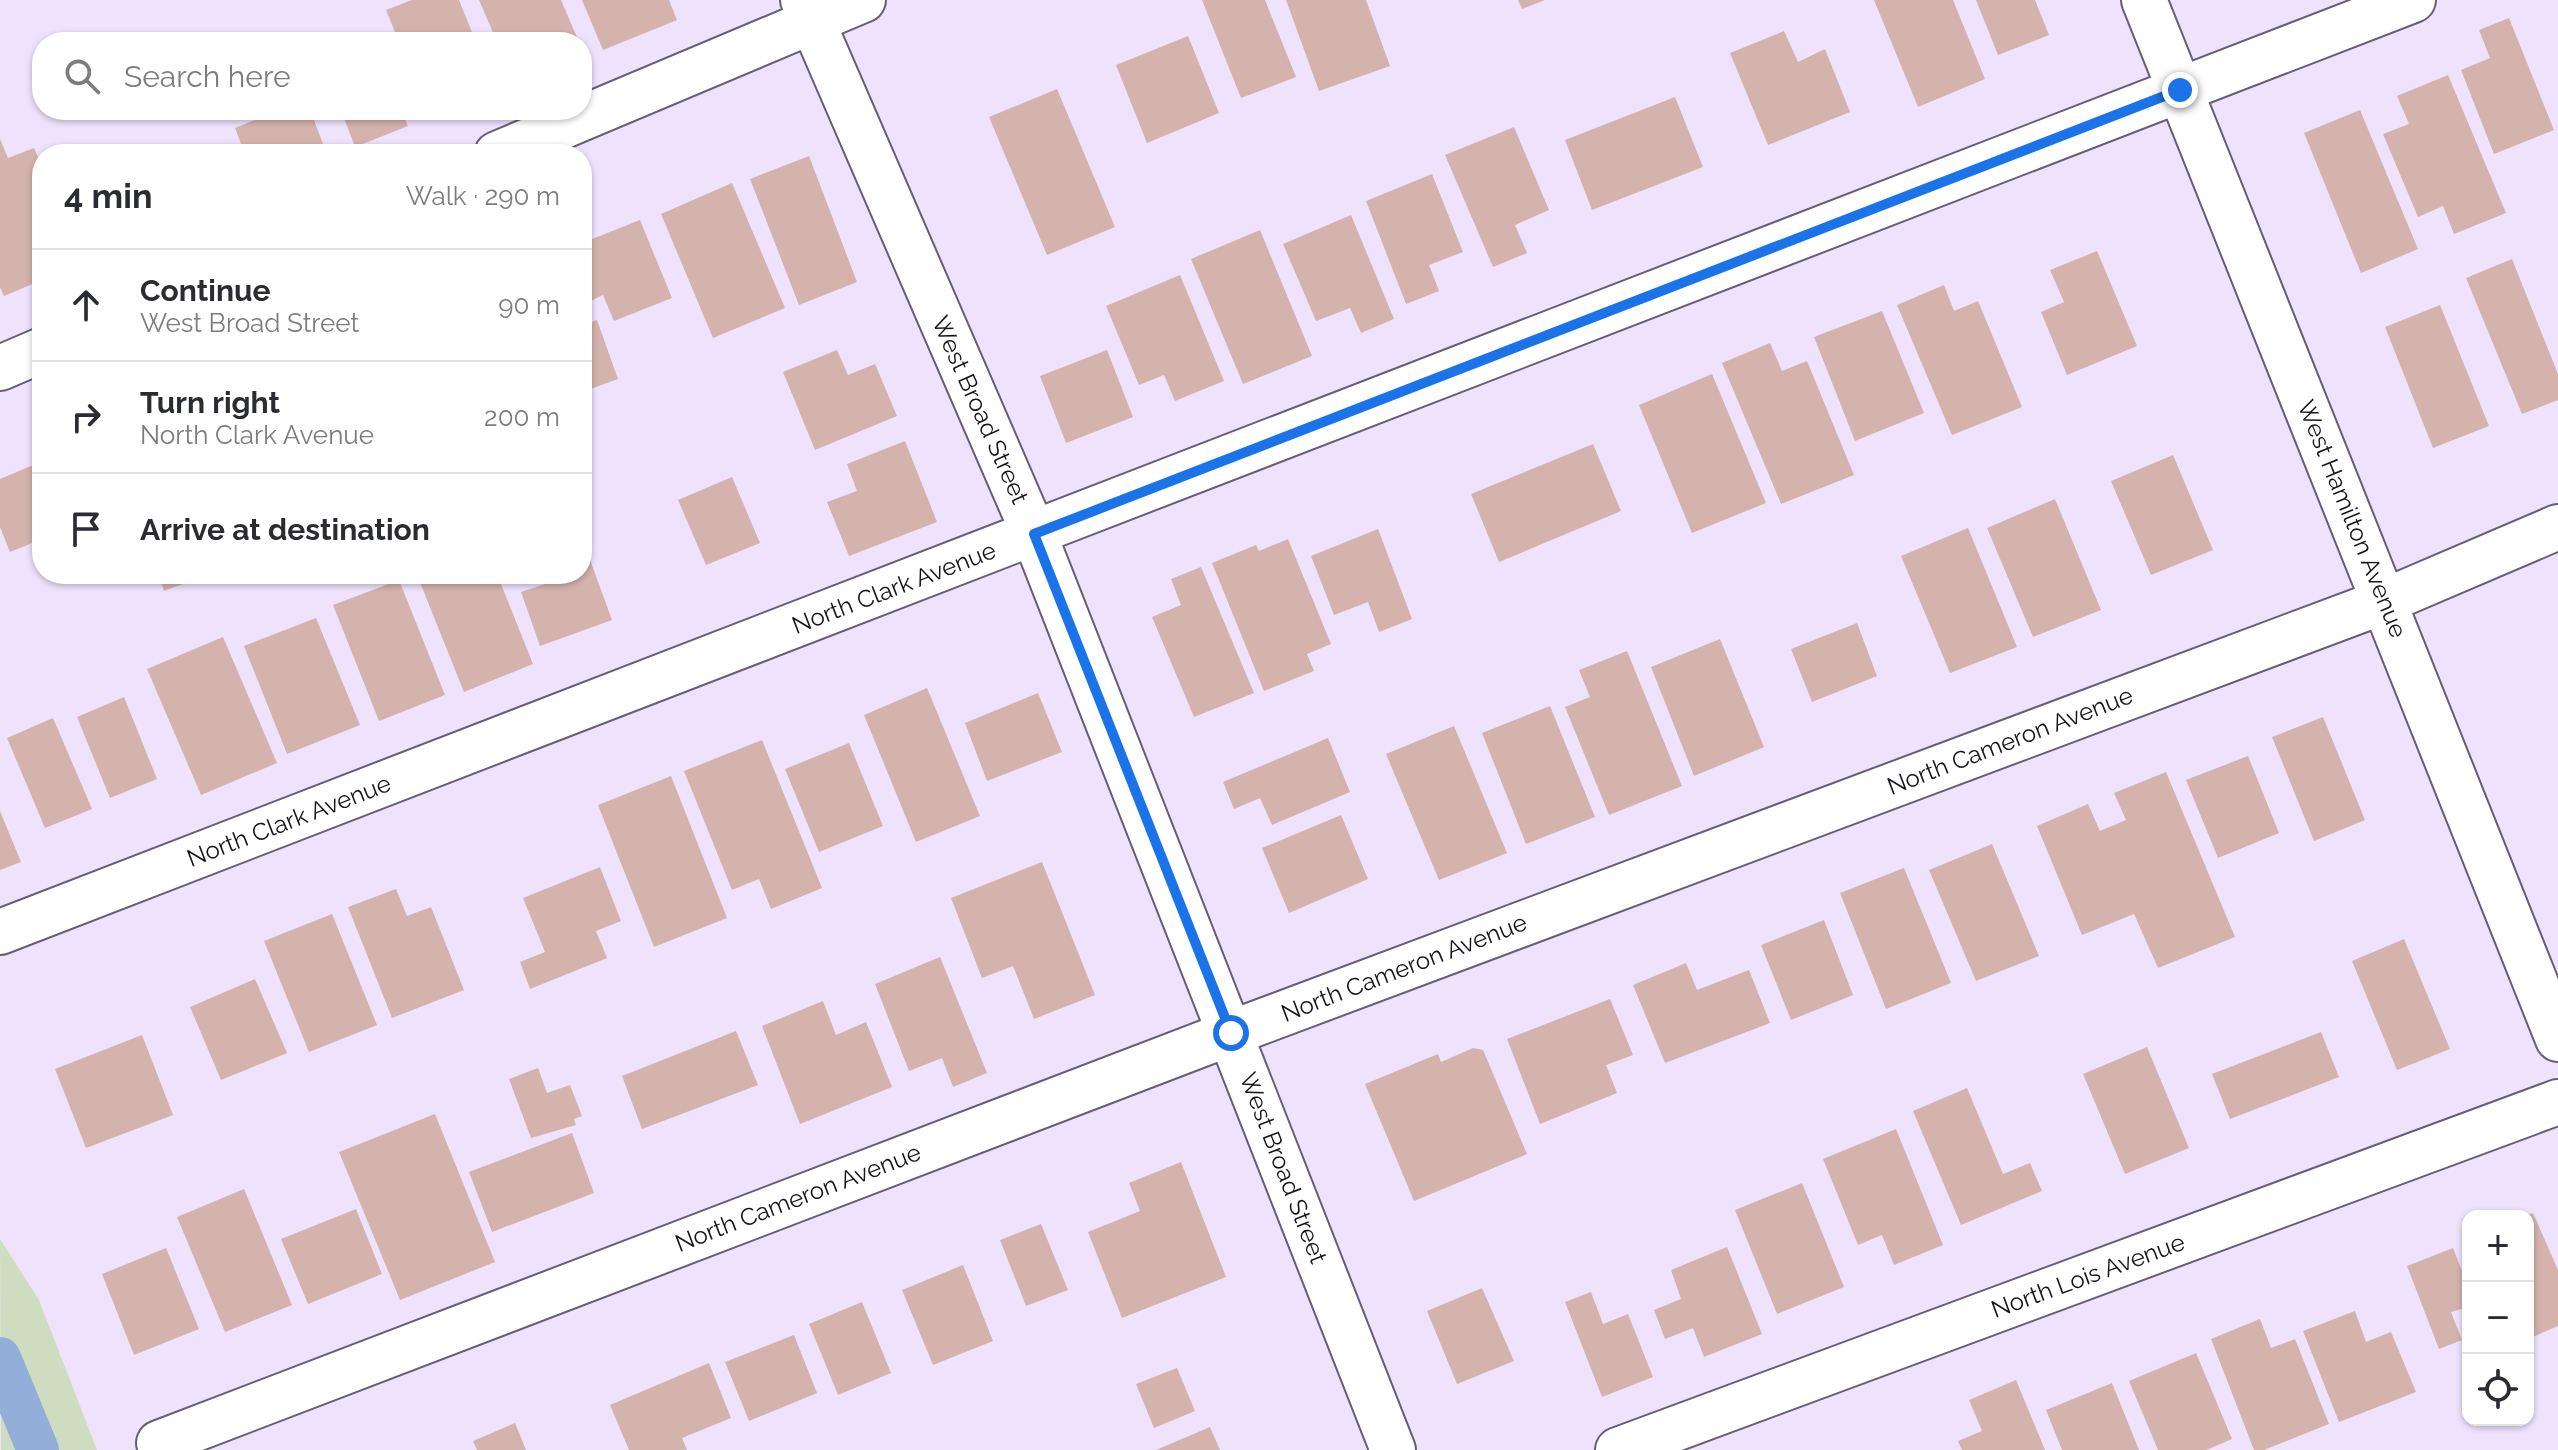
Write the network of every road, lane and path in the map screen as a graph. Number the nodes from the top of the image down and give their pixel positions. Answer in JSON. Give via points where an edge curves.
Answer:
{"nodes":[{"id":1,"x":863,"y":0,"type":"edge"},
{"id":2,"x":2144,"y":0,"type":"edge"},
{"id":3,"x":2413,"y":0,"type":"edge"},
{"id":4,"x":806,"y":10,"type":"edge"},
{"id":5,"x":2180,"y":90,"type":"junction"},
{"id":6,"x":592,"y":110,"type":"edge"},
{"id":7,"x":570,"y":120,"type":"edge"},
{"id":8,"x":518,"y":144,"type":"edge"},
{"id":9,"x":32,"y":354,"type":"edge"},
{"id":10,"x":0,"y":368,"type":"edge"},
{"id":11,"x":2558,"y":527,"type":"edge"},
{"id":12,"x":1034,"y":534,"type":"junction"},
{"id":13,"x":2385,"y":601,"type":"junction"},
{"id":14,"x":0,"y":932,"type":"edge"},
{"id":15,"x":1231,"y":1033,"type":"junction"},
{"id":16,"x":2558,"y":1039,"type":"edge"},
{"id":17,"x":2558,"y":1102,"type":"edge"},
{"id":18,"x":159,"y":1443,"type":"dead end"},
{"id":19,"x":1393,"y":1450,"type":"edge"},
{"id":20,"x":1618,"y":1450,"type":"edge"}],
"edges":[{"from":1,"to":4,"type":"street"},
{"from":2,"to":5,"type":"street","name":"West Hamilton Avenue"},
{"from":3,"to":5,"type":"street","name":"North Clark Avenue"},
{"from":4,"to":6,"type":"street"},
{"from":4,"to":12,"type":"street","name":"West Broad Street"},
{"from":5,"to":12,"type":"street","name":"North Clark Avenue"},
{"from":5,"to":13,"type":"street","name":"West Hamilton Avenue"},
{"from":7,"to":8,"type":"street"},
{"from":9,"to":10,"type":"street"},
{"from":11,"to":13,"type":"street","name":"North Cameron Avenue"},
{"from":12,"to":14,"type":"street","name":"North Clark Avenue"},
{"from":12,"to":15,"type":"street","name":"West Broad Street"},
{"from":13,"to":15,"type":"street","name":"North Cameron Avenue"},
{"from":13,"to":16,"type":"street","name":"West Hamilton Avenue"},
{"from":15,"to":18,"type":"street","name":"North Cameron Avenue"},
{"from":15,"to":19,"type":"street","name":"West Broad Street"},
{"from":17,"to":20,"type":"street","name":"North Lois Avenue"}]}
